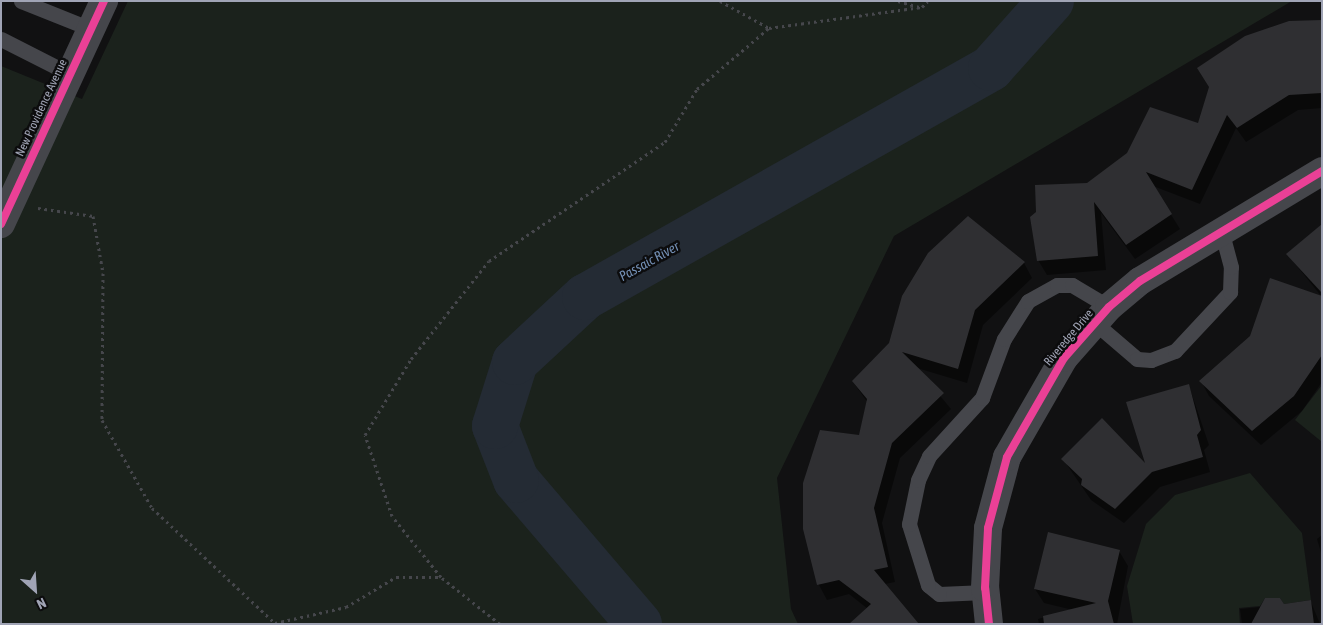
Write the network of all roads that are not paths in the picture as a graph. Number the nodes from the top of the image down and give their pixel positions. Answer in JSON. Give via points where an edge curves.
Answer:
{"nodes":[{"id":1,"x":21,"y":1,"type":"edge"},
{"id":2,"x":104,"y":1,"type":"edge"},
{"id":3,"x":91,"y":30,"type":"junction"},
{"id":4,"x":1,"y":39,"type":"edge"},
{"id":5,"x":70,"y":74,"type":"junction"},
{"id":6,"x":1322,"y":171,"type":"edge"},
{"id":7,"x":6,"y":214,"type":"edge"},
{"id":8,"x":1221,"y":229,"type":"junction"},
{"id":9,"x":1102,"y":315,"type":"junction"},
{"id":10,"x":985,"y":592,"type":"junction"},
{"id":11,"x":989,"y":624,"type":"edge"}],
"edges":[{"from":1,"to":3,"type":"lane"},
{"from":2,"to":3,"type":"street","name":"New Providence Avenue"},
{"from":3,"to":5,"type":"street","name":"New Providence Avenue"},
{"from":4,"to":5,"type":"lane"},
{"from":5,"to":7,"type":"street","name":"New Providence Avenue"},
{"from":6,"to":8,"type":"street","name":"Riveredge Drive"},
{"from":8,"to":9,"type":"street","name":"Riveredge Drive","via":[[1173,256]]},
{"from":8,"to":9,"type":"lane","via":[[1232,267],[1230,292],[1174,351],[1151,360],[1137,359]]},
{"from":9,"to":10,"type":"street","name":"Riveredge Drive","via":[[1044,387],[1007,457],[988,528]]},
{"from":9,"to":10,"type":"lane","via":[[1072,285],[1057,284],[1028,301],[1004,340],[982,398],[929,456],[918,480],[909,524],[928,585],[946,595]]},
{"from":10,"to":11,"type":"street","name":"Riveredge Drive"}]}
